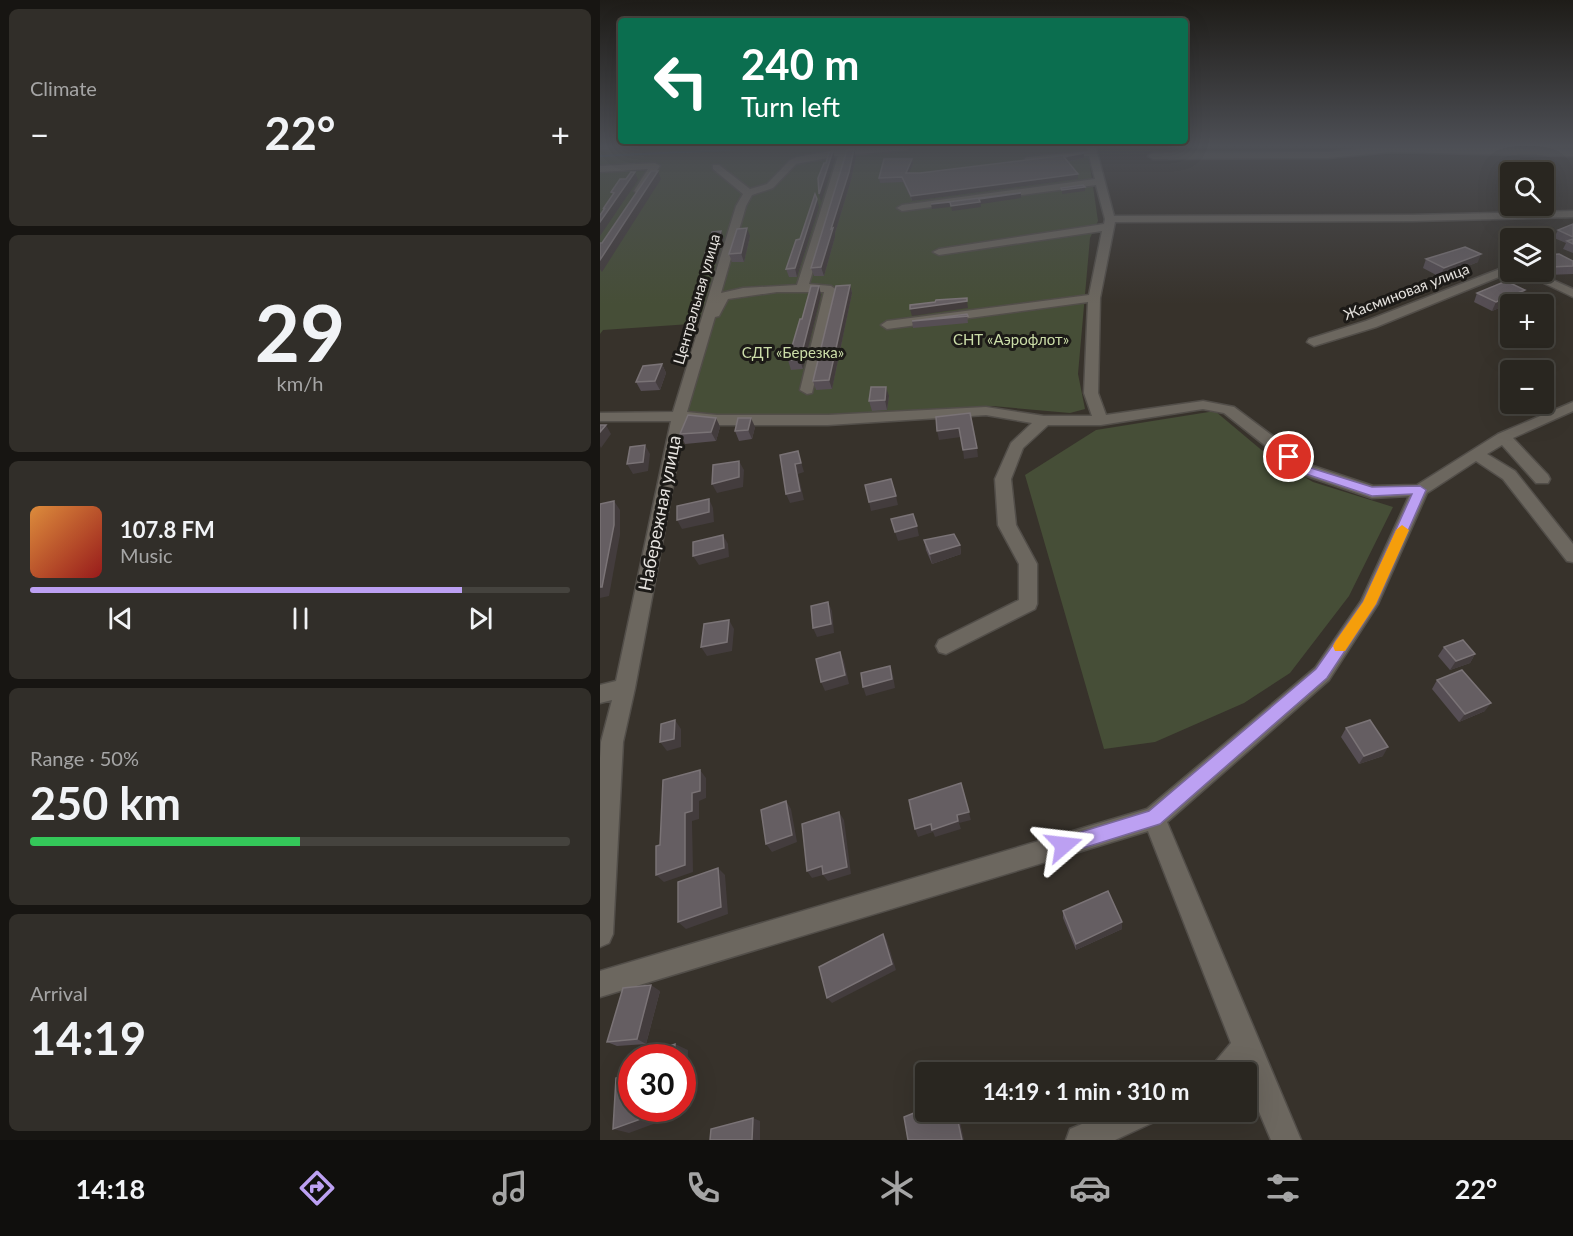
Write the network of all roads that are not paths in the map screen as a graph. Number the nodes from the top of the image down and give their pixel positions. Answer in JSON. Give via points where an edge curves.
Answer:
{"nodes":[{"id":1,"x":634,"y":198,"type":"edge"},
{"id":2,"x":745,"y":198,"type":"edge"},
{"id":3,"x":829,"y":198,"type":"edge"},
{"id":4,"x":976,"y":198,"type":"edge"},
{"id":5,"x":1102,"y":198,"type":"edge"},
{"id":6,"x":630,"y":204,"type":"edge"},
{"id":7,"x":902,"y":208,"type":"dead end"},
{"id":8,"x":1573,"y":214,"type":"edge"},
{"id":9,"x":1109,"y":223,"type":"junction"},
{"id":10,"x":939,"y":252,"type":"dead end"},
{"id":11,"x":1500,"y":272,"type":"edge"},
{"id":12,"x":1552,"y":282,"type":"edge"},
{"id":13,"x":802,"y":288,"type":"junction"},
{"id":14,"x":1570,"y":289,"type":"edge"},
{"id":15,"x":1094,"y":298,"type":"junction"},
{"id":16,"x":707,"y":322,"type":"junction"},
{"id":17,"x":887,"y":325,"type":"dead end"},
{"id":18,"x":1314,"y":342,"type":"dead end"},
{"id":19,"x":807,"y":390,"type":"dead end"},
{"id":20,"x":1573,"y":406,"type":"edge"},
{"id":21,"x":679,"y":416,"type":"junction"},
{"id":22,"x":600,"y":417,"type":"edge"},
{"id":23,"x":1101,"y":420,"type":"junction"},
{"id":24,"x":1044,"y":421,"type":"junction"},
{"id":25,"x":1503,"y":437,"type":"junction"},
{"id":26,"x":1476,"y":454,"type":"junction"},
{"id":27,"x":1542,"y":480,"type":"dead end"},
{"id":28,"x":1420,"y":490,"type":"junction"},
{"id":29,"x":1573,"y":556,"type":"edge"},
{"id":30,"x":946,"y":646,"type":"dead end"},
{"id":31,"x":625,"y":688,"type":"junction"},
{"id":32,"x":600,"y":694,"type":"edge"},
{"id":33,"x":1154,"y":818,"type":"junction"},
{"id":34,"x":600,"y":934,"type":"edge"},
{"id":35,"x":600,"y":984,"type":"edge"},
{"id":36,"x":1246,"y":1046,"type":"junction"},
{"id":37,"x":1233,"y":1062,"type":"edge"},
{"id":38,"x":1122,"y":1122,"type":"edge"},
{"id":39,"x":1081,"y":1140,"type":"edge"},
{"id":40,"x":1286,"y":1140,"type":"edge"}],
"edges":[{"from":1,"to":6,"type":"street"},
{"from":2,"to":16,"type":"street","name":"Центральная улица"},
{"from":3,"to":13,"type":"street"},
{"from":4,"to":7,"type":"street"},
{"from":5,"to":9,"type":"street"},
{"from":8,"to":9,"type":"street"},
{"from":9,"to":10,"type":"street"},
{"from":9,"to":15,"type":"street"},
{"from":11,"to":18,"type":"street","name":"Жасминовая улица","via":[[1371,324]]},
{"from":12,"to":14,"type":"street"},
{"from":13,"to":16,"type":"street","via":[[728,294]]},
{"from":13,"to":19,"type":"street","via":[[831,290]]},
{"from":15,"to":17,"type":"street"},
{"from":15,"to":23,"type":"street","via":[[1091,393]]},
{"from":16,"to":21,"type":"street","name":"Центральная улица"},
{"from":20,"to":25,"type":"street"},
{"from":21,"to":22,"type":"street","name":"Набережная улица"},
{"from":21,"to":24,"type":"street","via":[[828,420],[986,411]]},
{"from":21,"to":31,"type":"street","name":"Набережная улица"},
{"from":23,"to":24,"type":"street"},
{"from":23,"to":28,"type":"street","via":[[1203,405],[1229,410],[1307,470],[1372,492]]},
{"from":24,"to":30,"type":"street","via":[[1016,446],[1003,479],[1007,525],[1029,564],[1028,604]]},
{"from":25,"to":26,"type":"street"},
{"from":25,"to":27,"type":"street"},
{"from":26,"to":28,"type":"street"},
{"from":26,"to":29,"type":"street","via":[[1509,475]]},
{"from":28,"to":33,"type":"street","via":[[1369,604],[1322,674]]},
{"from":31,"to":32,"type":"street"},
{"from":31,"to":34,"type":"street","name":"Набережная улица","via":[[612,742]]},
{"from":33,"to":35,"type":"street"},
{"from":33,"to":36,"type":"street"},
{"from":36,"to":37,"type":"street"},
{"from":36,"to":40,"type":"street"},
{"from":38,"to":39,"type":"street"}]}
